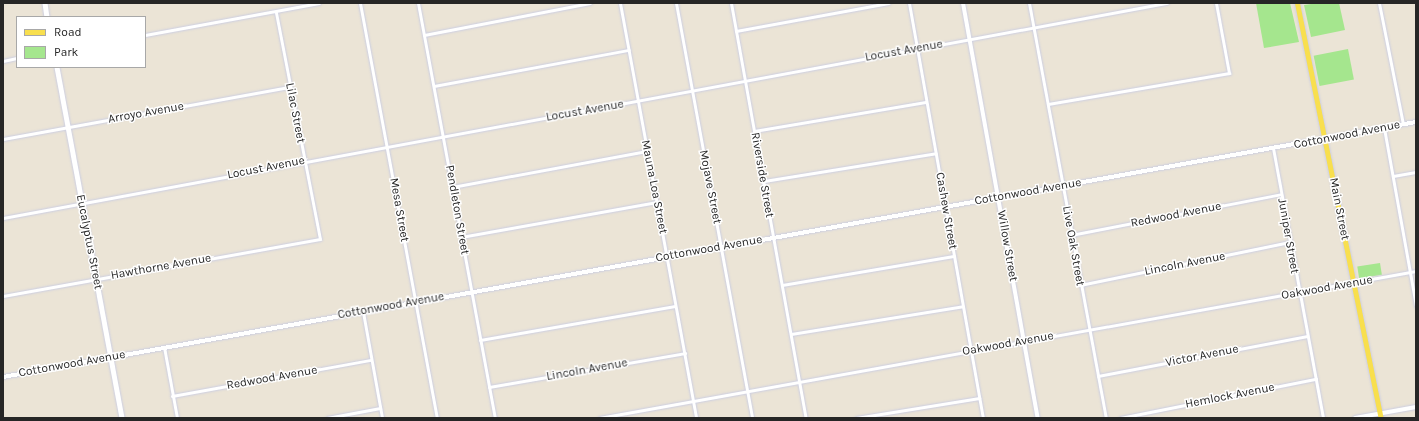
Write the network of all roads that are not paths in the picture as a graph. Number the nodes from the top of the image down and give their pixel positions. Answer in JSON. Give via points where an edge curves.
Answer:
{"nodes":[{"id":1,"x":45,"y":3,"type":"edge"},
{"id":2,"x":319,"y":3,"type":"edge"},
{"id":3,"x":360,"y":3,"type":"edge"},
{"id":4,"x":418,"y":3,"type":"edge"},
{"id":5,"x":590,"y":3,"type":"edge"},
{"id":6,"x":620,"y":3,"type":"edge"},
{"id":7,"x":676,"y":3,"type":"edge"},
{"id":8,"x":731,"y":3,"type":"edge"},
{"id":9,"x":888,"y":3,"type":"edge"},
{"id":10,"x":909,"y":3,"type":"edge"},
{"id":11,"x":963,"y":3,"type":"edge"},
{"id":12,"x":1029,"y":3,"type":"edge"},
{"id":13,"x":1167,"y":3,"type":"edge"},
{"id":14,"x":1216,"y":3,"type":"edge"},
{"id":15,"x":1297,"y":3,"type":"edge"},
{"id":16,"x":1379,"y":3,"type":"edge"},
{"id":17,"x":276,"y":12,"type":"junction"},
{"id":18,"x":48,"y":16,"type":"edge"},
{"id":19,"x":1034,"y":28,"type":"junction"},
{"id":20,"x":736,"y":31,"type":"junction"},
{"id":21,"x":146,"y":35,"type":"edge"},
{"id":22,"x":424,"y":35,"type":"junction"},
{"id":23,"x":969,"y":39,"type":"junction"},
{"id":24,"x":917,"y":48,"type":"junction"},
{"id":25,"x":629,"y":50,"type":"junction"},
{"id":26,"x":16,"y":58,"type":"edge"},
{"id":27,"x":3,"y":61,"type":"edge"},
{"id":28,"x":57,"y":68,"type":"edge"},
{"id":29,"x":745,"y":80,"type":"junction"},
{"id":30,"x":434,"y":86,"type":"junction"},
{"id":31,"x":290,"y":87,"type":"junction"},
{"id":32,"x":692,"y":90,"type":"junction"},
{"id":33,"x":637,"y":101,"type":"junction"},
{"id":34,"x":926,"y":102,"type":"junction"},
{"id":35,"x":1048,"y":104,"type":"junction"},
{"id":36,"x":1416,"y":122,"type":"edge"},
{"id":37,"x":1403,"y":124,"type":"junction"},
{"id":38,"x":68,"y":127,"type":"junction"},
{"id":39,"x":1384,"y":128,"type":"junction"},
{"id":40,"x":754,"y":131,"type":"junction"},
{"id":41,"x":443,"y":136,"type":"junction"},
{"id":42,"x":3,"y":139,"type":"edge"},
{"id":43,"x":1324,"y":139,"type":"junction"},
{"id":44,"x":387,"y":147,"type":"junction"},
{"id":45,"x":1273,"y":148,"type":"junction"},
{"id":46,"x":647,"y":151,"type":"junction"},
{"id":47,"x":936,"y":152,"type":"junction"},
{"id":48,"x":304,"y":161,"type":"junction"},
{"id":49,"x":1416,"y":172,"type":"edge"},
{"id":50,"x":1392,"y":176,"type":"junction"},
{"id":51,"x":764,"y":181,"type":"junction"},
{"id":52,"x":1063,"y":185,"type":"junction"},
{"id":53,"x":452,"y":187,"type":"junction"},
{"id":54,"x":1281,"y":194,"type":"junction"},
{"id":55,"x":998,"y":197,"type":"junction"},
{"id":56,"x":657,"y":202,"type":"junction"},
{"id":57,"x":82,"y":203,"type":"junction"},
{"id":58,"x":945,"y":206,"type":"junction"},
{"id":59,"x":3,"y":218,"type":"edge"},
{"id":60,"x":1071,"y":235,"type":"junction"},
{"id":61,"x":461,"y":237,"type":"junction"},
{"id":62,"x":774,"y":237,"type":"junction"},
{"id":63,"x":320,"y":239,"type":"joint"},
{"id":64,"x":1290,"y":242,"type":"junction"},
{"id":65,"x":721,"y":246,"type":"junction"},
{"id":66,"x":667,"y":256,"type":"junction"},
{"id":67,"x":954,"y":256,"type":"junction"},
{"id":68,"x":1416,"y":271,"type":"edge"},
{"id":69,"x":1410,"y":272,"type":"junction"},
{"id":70,"x":96,"y":278,"type":"junction"},
{"id":71,"x":1353,"y":283,"type":"junction"},
{"id":72,"x":782,"y":285,"type":"junction"},
{"id":73,"x":1080,"y":285,"type":"junction"},
{"id":74,"x":471,"y":292,"type":"junction"},
{"id":75,"x":1299,"y":293,"type":"junction"},
{"id":76,"x":3,"y":296,"type":"edge"},
{"id":77,"x":416,"y":302,"type":"junction"},
{"id":78,"x":675,"y":306,"type":"junction"},
{"id":79,"x":963,"y":306,"type":"junction"},
{"id":80,"x":1416,"y":306,"type":"edge"},
{"id":81,"x":363,"y":312,"type":"junction"},
{"id":82,"x":1089,"y":330,"type":"junction"},
{"id":83,"x":791,"y":334,"type":"junction"},
{"id":84,"x":1307,"y":336,"type":"junction"},
{"id":85,"x":480,"y":340,"type":"junction"},
{"id":86,"x":1024,"y":342,"type":"junction"},
{"id":87,"x":164,"y":347,"type":"junction"},
{"id":88,"x":971,"y":351,"type":"junction"},
{"id":89,"x":685,"y":354,"type":"junction"},
{"id":90,"x":111,"y":357,"type":"junction"},
{"id":91,"x":371,"y":360,"type":"junction"},
{"id":92,"x":1098,"y":376,"type":"junction"},
{"id":93,"x":3,"y":377,"type":"edge"},
{"id":94,"x":1316,"y":379,"type":"junction"},
{"id":95,"x":800,"y":382,"type":"junction"},
{"id":96,"x":489,"y":388,"type":"junction"},
{"id":97,"x":747,"y":392,"type":"junction"},
{"id":98,"x":172,"y":396,"type":"junction"},
{"id":99,"x":980,"y":398,"type":"junction"},
{"id":100,"x":693,"y":400,"type":"junction"},
{"id":101,"x":1416,"y":407,"type":"edge"},
{"id":102,"x":380,"y":408,"type":"junction"},
{"id":103,"x":1379,"y":417,"type":"edge"},
{"id":104,"x":122,"y":418,"type":"edge"},
{"id":105,"x":177,"y":418,"type":"edge"},
{"id":106,"x":327,"y":418,"type":"edge"},
{"id":107,"x":382,"y":418,"type":"edge"},
{"id":108,"x":437,"y":418,"type":"edge"},
{"id":109,"x":495,"y":418,"type":"edge"},
{"id":110,"x":599,"y":418,"type":"edge"},
{"id":111,"x":696,"y":418,"type":"edge"},
{"id":112,"x":752,"y":418,"type":"edge"},
{"id":113,"x":806,"y":418,"type":"edge"},
{"id":114,"x":856,"y":418,"type":"edge"},
{"id":115,"x":983,"y":418,"type":"edge"},
{"id":116,"x":1038,"y":418,"type":"edge"},
{"id":117,"x":1106,"y":418,"type":"edge"},
{"id":118,"x":1120,"y":418,"type":"edge"},
{"id":119,"x":1323,"y":418,"type":"edge"},
{"id":120,"x":1355,"y":418,"type":"edge"}],
"edges":[{"from":1,"to":18,"type":"main road"},
{"from":2,"to":17,"type":"street"},
{"from":3,"to":44,"type":"street","name":"Mesa Street"},
{"from":4,"to":22,"type":"street","name":"Pendleton Street"},
{"from":5,"to":22,"type":"street"},
{"from":6,"to":25,"type":"street","name":"Mauna Loa Street"},
{"from":7,"to":32,"type":"street","name":"Mojave Street"},
{"from":8,"to":20,"type":"street","name":"Riverside Street"},
{"from":9,"to":20,"type":"street"},
{"from":10,"to":24,"type":"street","name":"Cashew Street"},
{"from":11,"to":23,"type":"street","name":"Willow Street"},
{"from":12,"to":19,"type":"street","name":"Live Oak Street"},
{"from":13,"to":19,"type":"street","name":"Locust Avenue"},
{"from":14,"to":35,"type":"street","via":[[1229,73]]},
{"from":15,"to":43,"type":"main road","name":"Main Street"},
{"from":16,"to":37,"type":"street"},
{"from":17,"to":21,"type":"street"},
{"from":17,"to":31,"type":"street","name":"Lilac Street"},
{"from":19,"to":23,"type":"street","name":"Locust Avenue"},
{"from":19,"to":35,"type":"street","name":"Live Oak Street"},
{"from":20,"to":29,"type":"street","name":"Riverside Street"},
{"from":22,"to":30,"type":"street","name":"Pendleton Street"},
{"from":23,"to":24,"type":"street","name":"Locust Avenue"},
{"from":23,"to":55,"type":"street","name":"Willow Street"},
{"from":24,"to":29,"type":"street","name":"Locust Avenue"},
{"from":24,"to":34,"type":"street","name":"Cashew Street"},
{"from":25,"to":30,"type":"street"},
{"from":25,"to":33,"type":"street","name":"Mauna Loa Street"},
{"from":26,"to":27,"type":"street"},
{"from":28,"to":38,"type":"main road","name":"Eucalyptus Street"},
{"from":29,"to":32,"type":"street","name":"Locust Avenue"},
{"from":29,"to":40,"type":"street","name":"Riverside Street"},
{"from":30,"to":41,"type":"street","name":"Pendleton Street"},
{"from":31,"to":38,"type":"street","name":"Arroyo Avenue"},
{"from":31,"to":48,"type":"street","name":"Lilac Street"},
{"from":32,"to":33,"type":"street","name":"Locust Avenue"},
{"from":32,"to":65,"type":"street","name":"Mojave Street"},
{"from":33,"to":41,"type":"street","name":"Locust Avenue"},
{"from":33,"to":46,"type":"street","name":"Mauna Loa Street"},
{"from":34,"to":40,"type":"street"},
{"from":34,"to":47,"type":"street","name":"Cashew Street"},
{"from":35,"to":52,"type":"street","name":"Live Oak Street"},
{"from":36,"to":37,"type":"street","name":"Cottonwood Avenue"},
{"from":37,"to":39,"type":"street","name":"Cottonwood Avenue"},
{"from":38,"to":42,"type":"street","name":"Arroyo Avenue"},
{"from":38,"to":57,"type":"main road","name":"Eucalyptus Street"},
{"from":39,"to":43,"type":"street","name":"Cottonwood Avenue"},
{"from":39,"to":50,"type":"street"},
{"from":40,"to":51,"type":"street","name":"Riverside Street"},
{"from":41,"to":44,"type":"street","name":"Locust Avenue"},
{"from":41,"to":53,"type":"street","name":"Pendleton Street"},
{"from":43,"to":45,"type":"street","name":"Cottonwood Avenue"},
{"from":43,"to":71,"type":"main road","name":"Main Street"},
{"from":44,"to":48,"type":"street","name":"Locust Avenue"},
{"from":44,"to":77,"type":"street","name":"Mesa Street"},
{"from":45,"to":52,"type":"street","name":"Cottonwood Avenue"},
{"from":45,"to":54,"type":"street","name":"Juniper Street"},
{"from":46,"to":53,"type":"street"},
{"from":46,"to":56,"type":"street","name":"Mauna Loa Street"},
{"from":47,"to":51,"type":"street"},
{"from":47,"to":58,"type":"street","name":"Cashew Street"},
{"from":48,"to":57,"type":"street","name":"Locust Avenue"},
{"from":48,"to":63,"type":"street","name":"Lilac Street"},
{"from":49,"to":50,"type":"street"},
{"from":50,"to":69,"type":"street"},
{"from":51,"to":62,"type":"street","name":"Riverside Street"},
{"from":52,"to":55,"type":"street","name":"Cottonwood Avenue"},
{"from":52,"to":60,"type":"street","name":"Live Oak Street"},
{"from":53,"to":61,"type":"street","name":"Pendleton Street"},
{"from":54,"to":60,"type":"street","name":"Redwood Avenue"},
{"from":54,"to":64,"type":"street","name":"Juniper Street"},
{"from":55,"to":58,"type":"street","name":"Cottonwood Avenue"},
{"from":55,"to":86,"type":"street","name":"Willow Street"},
{"from":56,"to":61,"type":"street"},
{"from":56,"to":66,"type":"street","name":"Mauna Loa Street"},
{"from":57,"to":59,"type":"street","name":"Locust Avenue"},
{"from":57,"to":70,"type":"main road","name":"Eucalyptus Street"},
{"from":58,"to":62,"type":"street","name":"Cottonwood Avenue"},
{"from":58,"to":67,"type":"street","name":"Cashew Street"},
{"from":60,"to":73,"type":"street","name":"Live Oak Street"},
{"from":61,"to":74,"type":"street","name":"Pendleton Street"},
{"from":62,"to":65,"type":"street","name":"Cottonwood Avenue"},
{"from":62,"to":72,"type":"street","name":"Riverside Street"},
{"from":63,"to":70,"type":"street","name":"Hawthorne Avenue"},
{"from":64,"to":73,"type":"street","name":"Lincoln Avenue"},
{"from":64,"to":75,"type":"street","name":"Juniper Street"},
{"from":65,"to":66,"type":"street","name":"Cottonwood Avenue"},
{"from":65,"to":97,"type":"street","name":"Mojave Street"},
{"from":66,"to":74,"type":"street","name":"Cottonwood Avenue"},
{"from":66,"to":78,"type":"street","name":"Mauna Loa Street"},
{"from":67,"to":72,"type":"street"},
{"from":67,"to":79,"type":"street","name":"Cashew Street"},
{"from":68,"to":69,"type":"street","name":"Oakwood Avenue"},
{"from":69,"to":71,"type":"street","name":"Oakwood Avenue"},
{"from":69,"to":80,"type":"street"},
{"from":70,"to":76,"type":"street","name":"Hawthorne Avenue"},
{"from":70,"to":90,"type":"main road","name":"Eucalyptus Street"},
{"from":71,"to":75,"type":"street","name":"Oakwood Avenue"},
{"from":71,"to":103,"type":"main road","name":"Main Street"},
{"from":72,"to":83,"type":"street","name":"Riverside Street"},
{"from":73,"to":82,"type":"street","name":"Live Oak Street"},
{"from":74,"to":77,"type":"street","name":"Cottonwood Avenue"},
{"from":74,"to":85,"type":"street","name":"Pendleton Street"},
{"from":75,"to":82,"type":"street","name":"Oakwood Avenue"},
{"from":75,"to":84,"type":"street","name":"Juniper Street"},
{"from":77,"to":81,"type":"street","name":"Cottonwood Avenue"},
{"from":77,"to":108,"type":"street","name":"Mesa Street"},
{"from":78,"to":85,"type":"street"},
{"from":78,"to":89,"type":"street","name":"Mauna Loa Street"},
{"from":79,"to":83,"type":"street"},
{"from":79,"to":88,"type":"street","name":"Cashew Street"},
{"from":81,"to":87,"type":"street","name":"Cottonwood Avenue"},
{"from":81,"to":91,"type":"street"},
{"from":82,"to":86,"type":"street","name":"Oakwood Avenue"},
{"from":82,"to":92,"type":"street","name":"Live Oak Street"},
{"from":83,"to":95,"type":"street","name":"Riverside Street"},
{"from":84,"to":92,"type":"street","name":"Victor Avenue"},
{"from":84,"to":94,"type":"street","name":"Juniper Street"},
{"from":85,"to":96,"type":"street","name":"Pendleton Street"},
{"from":86,"to":88,"type":"street","name":"Oakwood Avenue"},
{"from":86,"to":116,"type":"street","name":"Willow Street"},
{"from":87,"to":90,"type":"street","name":"Cottonwood Avenue"},
{"from":87,"to":98,"type":"street"},
{"from":88,"to":95,"type":"street","name":"Oakwood Avenue"},
{"from":88,"to":99,"type":"street","name":"Cashew Street"},
{"from":89,"to":96,"type":"street","name":"Lincoln Avenue"},
{"from":89,"to":100,"type":"street","name":"Mauna Loa Street"},
{"from":90,"to":93,"type":"street","name":"Cottonwood Avenue"},
{"from":90,"to":104,"type":"main road","name":"Eucalyptus Street"},
{"from":91,"to":98,"type":"street","name":"Redwood Avenue"},
{"from":91,"to":102,"type":"street"},
{"from":92,"to":117,"type":"street","name":"Live Oak Street"},
{"from":94,"to":118,"type":"street","name":"Hemlock Avenue"},
{"from":94,"to":119,"type":"street","name":"Juniper Street"},
{"from":95,"to":97,"type":"street","name":"Oakwood Avenue"},
{"from":95,"to":113,"type":"street","name":"Riverside Street"},
{"from":96,"to":109,"type":"street","name":"Pendleton Street"},
{"from":97,"to":100,"type":"street","name":"Oakwood Avenue"},
{"from":97,"to":112,"type":"street","name":"Mojave Street"},
{"from":98,"to":105,"type":"street"},
{"from":99,"to":114,"type":"street"},
{"from":99,"to":115,"type":"street","name":"Cashew Street"},
{"from":100,"to":110,"type":"street","name":"Oakwood Avenue"},
{"from":100,"to":111,"type":"street","name":"Mauna Loa Street"},
{"from":101,"to":103,"type":"street"},
{"from":102,"to":106,"type":"street"},
{"from":102,"to":107,"type":"street"},
{"from":103,"to":120,"type":"street"}]}
